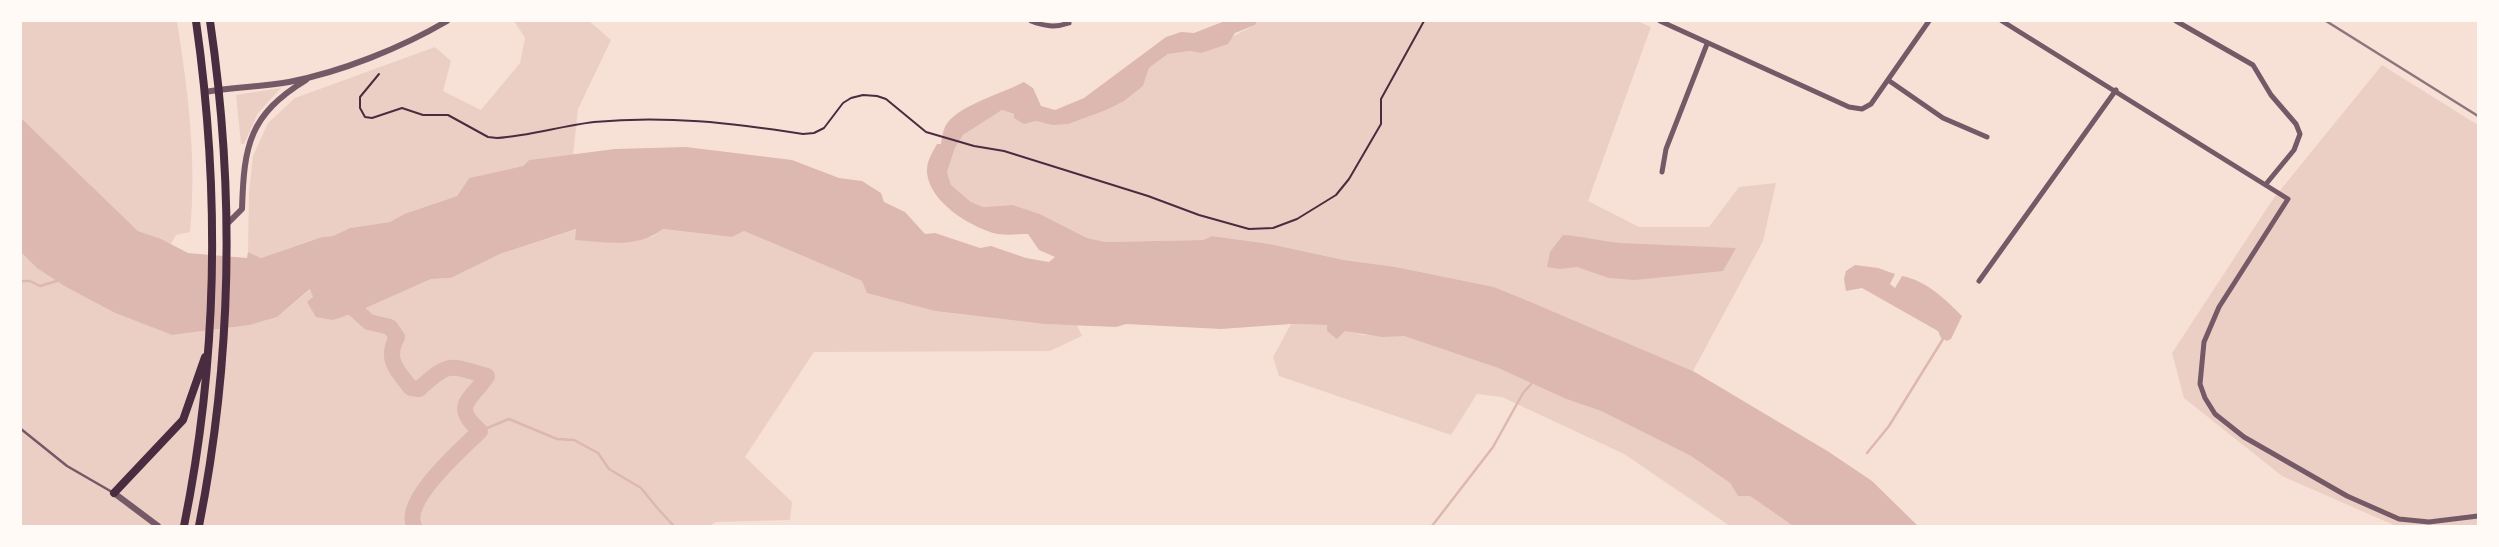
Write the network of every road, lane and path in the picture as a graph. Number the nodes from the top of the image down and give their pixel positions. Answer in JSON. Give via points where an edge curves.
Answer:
{"nodes":[{"id":1,"x":196,"y":21,"type":"edge"},
{"id":2,"x":210,"y":21,"type":"edge"},
{"id":3,"x":447,"y":21,"type":"edge"},
{"id":4,"x":1031,"y":21,"type":"edge"},
{"id":5,"x":1424,"y":21,"type":"edge"},
{"id":6,"x":1660,"y":21,"type":"edge"},
{"id":7,"x":1929,"y":21,"type":"edge"},
{"id":8,"x":2002,"y":21,"type":"edge"},
{"id":9,"x":2176,"y":21,"type":"edge"},
{"id":10,"x":1068,"y":22,"type":"dead end"},
{"id":11,"x":1708,"y":44,"type":"junction"},
{"id":12,"x":379,"y":74,"type":"dead end"},
{"id":13,"x":311,"y":77,"type":"junction"},
{"id":14,"x":1888,"y":80,"type":"junction"},
{"id":15,"x":220,"y":90,"type":"junction"},
{"id":16,"x":2116,"y":90,"type":"junction"},
{"id":17,"x":205,"y":92,"type":"junction"},
{"id":18,"x":1987,"y":137,"type":"dead end"},
{"id":19,"x":1662,"y":172,"type":"dead end"},
{"id":20,"x":2266,"y":184,"type":"junction"},
{"id":21,"x":228,"y":223,"type":"junction"},
{"id":22,"x":1979,"y":281,"type":"dead end"},
{"id":23,"x":209,"y":345,"type":"junction"},
{"id":24,"x":21,"y":429,"type":"edge"},
{"id":25,"x":114,"y":493,"type":"junction"},
{"id":26,"x":2478,"y":516,"type":"edge"},
{"id":27,"x":158,"y":526,"type":"edge"},
{"id":28,"x":184,"y":526,"type":"edge"},
{"id":29,"x":199,"y":526,"type":"edge"}],
"edges":[{"from":1,"to":17,"type":"highway"},
{"from":2,"to":15,"type":"highway"},
{"from":3,"to":13,"type":"street","via":[[394,47]]},
{"from":4,"to":10,"type":"street","via":[[1044,26],[1061,26]]},
{"from":5,"to":12,"type":"path","via":[[1380,99],[1381,124],[1349,179],[1336,195],[1297,219],[1273,228],[1249,229],[1215,220],[1004,151],[926,132],[886,99],[863,95],[842,103],[824,128],[814,133],[706,120],[658,119],[594,122],[496,138],[488,137],[448,115],[422,114],[402,108],[372,118],[365,117],[360,108],[360,96]]},
{"from":6,"to":11,"type":"street"},
{"from":7,"to":14,"type":"street"},
{"from":8,"to":16,"type":"street"},
{"from":9,"to":20,"type":"street","via":[[2253,65],[2271,95],[2296,124],[2300,134],[2294,150]]},
{"from":11,"to":14,"type":"street","via":[[1849,107],[1862,109],[1871,104]]},
{"from":11,"to":19,"type":"street","via":[[1666,149]]},
{"from":13,"to":15,"type":"street"},
{"from":13,"to":21,"type":"street","via":[[278,99],[257,124],[248,146],[242,209]]},
{"from":14,"to":18,"type":"street","via":[[1943,118]]},
{"from":15,"to":17,"type":"street"},
{"from":15,"to":21,"type":"highway"},
{"from":16,"to":20,"type":"street"},
{"from":16,"to":22,"type":"street"},
{"from":17,"to":23,"type":"highway","via":[[213,222]]},
{"from":20,"to":26,"type":"street","via":[[2288,199],[2219,307],[2204,342],[2200,384],[2204,398],[2215,414],[2244,437],[2347,496],[2399,518],[2429,522]]},
{"from":21,"to":29,"type":"highway","via":[[221,383]]},
{"from":23,"to":25,"type":"highway","via":[[183,420]]},
{"from":23,"to":28,"type":"highway","via":[[198,446]]},
{"from":24,"to":25,"type":"lane","via":[[67,466]]},
{"from":25,"to":27,"type":"street"}]}
